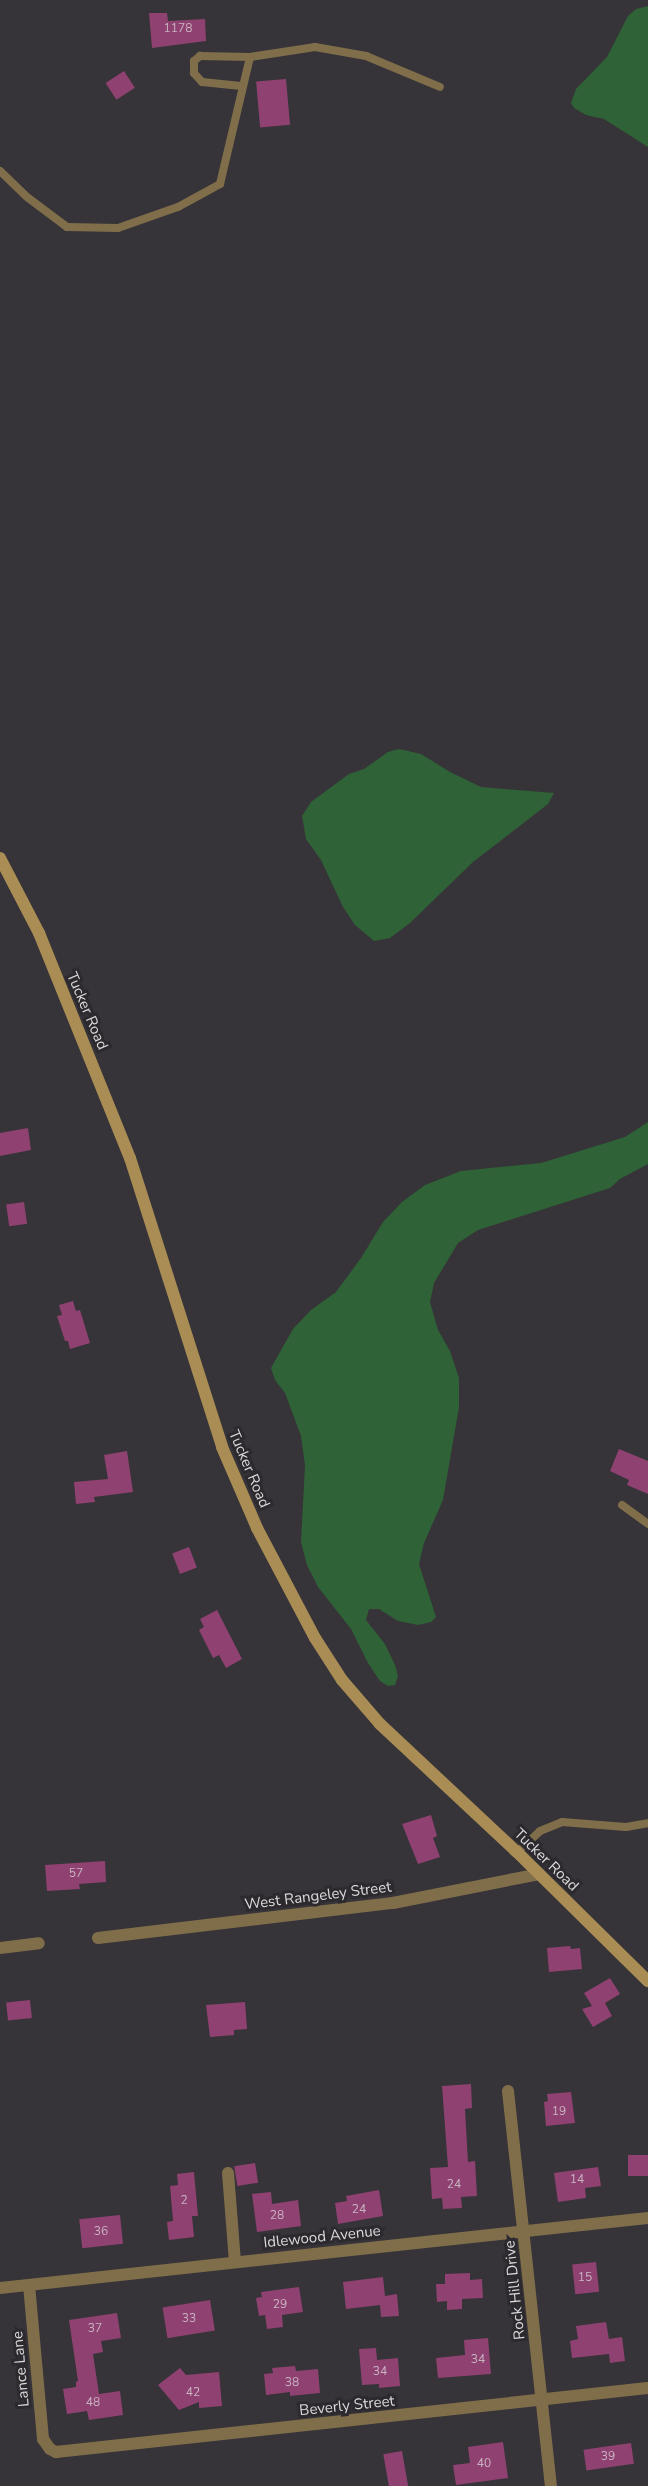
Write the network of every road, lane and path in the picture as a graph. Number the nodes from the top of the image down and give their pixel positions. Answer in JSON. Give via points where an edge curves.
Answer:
{"nodes":[{"id":1,"x":250,"y":57,"type":"junction"},
{"id":2,"x":242,"y":86,"type":"junction"},
{"id":3,"x":440,"y":87,"type":"dead end"},
{"id":4,"x":0,"y":171,"type":"edge"},
{"id":5,"x":0,"y":858,"type":"edge"},
{"id":6,"x":622,"y":1505,"type":"dead end"},
{"id":7,"x":648,"y":1524,"type":"edge"},
{"id":8,"x":648,"y":1823,"type":"edge"},
{"id":9,"x":517,"y":1852,"type":"junction"},
{"id":10,"x":539,"y":1874,"type":"junction"},
{"id":11,"x":98,"y":1938,"type":"dead end"},
{"id":12,"x":39,"y":1943,"type":"dead end"},
{"id":13,"x":0,"y":1948,"type":"edge"},
{"id":14,"x":648,"y":1981,"type":"edge"},
{"id":15,"x":508,"y":2091,"type":"dead end"},
{"id":16,"x":228,"y":2173,"type":"dead end"},
{"id":17,"x":648,"y":2218,"type":"edge"},
{"id":18,"x":524,"y":2231,"type":"junction"},
{"id":19,"x":235,"y":2261,"type":"junction"},
{"id":20,"x":29,"y":2285,"type":"junction"},
{"id":21,"x":0,"y":2288,"type":"edge"},
{"id":22,"x":648,"y":2388,"type":"edge"},
{"id":23,"x":542,"y":2401,"type":"junction"},
{"id":24,"x":50,"y":2449,"type":"joint"},
{"id":25,"x":551,"y":2486,"type":"edge"}],
"edges":[{"from":1,"to":2,"type":"lane"},
{"from":1,"to":2,"type":"lane","via":[[200,56],[194,61],[194,73],[202,82]]},
{"from":1,"to":3,"type":"lane","via":[[315,47],[366,56]]},
{"from":2,"to":4,"type":"lane","via":[[220,184],[178,207],[118,228],[67,227]]},
{"from":5,"to":9,"type":"main road","name":"Tucker Road","via":[[39,933],[109,1103],[146,1205],[222,1447],[275,1564],[328,1659],[360,1703]]},
{"from":6,"to":7,"type":"lane"},
{"from":8,"to":9,"type":"lane","via":[[626,1827],[562,1822],[540,1831]]},
{"from":9,"to":10,"type":"main road","name":"Tucker Road"},
{"from":10,"to":11,"type":"street","name":"West Rangeley Street","via":[[393,1903]]},
{"from":10,"to":14,"type":"main road","name":"Tucker Road"},
{"from":12,"to":13,"type":"street"},
{"from":15,"to":18,"type":"street","name":"Rock Hill Drive"},
{"from":16,"to":19,"type":"street"},
{"from":17,"to":18,"type":"street","name":"Idlewood Avenue"},
{"from":18,"to":19,"type":"street","name":"Idlewood Avenue"},
{"from":18,"to":23,"type":"street","name":"Rock Hill Drive"},
{"from":19,"to":20,"type":"street","name":"Idlewood Avenue"},
{"from":20,"to":21,"type":"street","name":"Idlewood Avenue"},
{"from":20,"to":24,"type":"street","name":"Lance Lane","via":[[42,2430]]},
{"from":22,"to":23,"type":"street","name":"Beverly Street"},
{"from":23,"to":24,"type":"street","name":"Beverly Street","via":[[64,2452]]},
{"from":23,"to":25,"type":"street","name":"Rock Hill Drive"}]}
